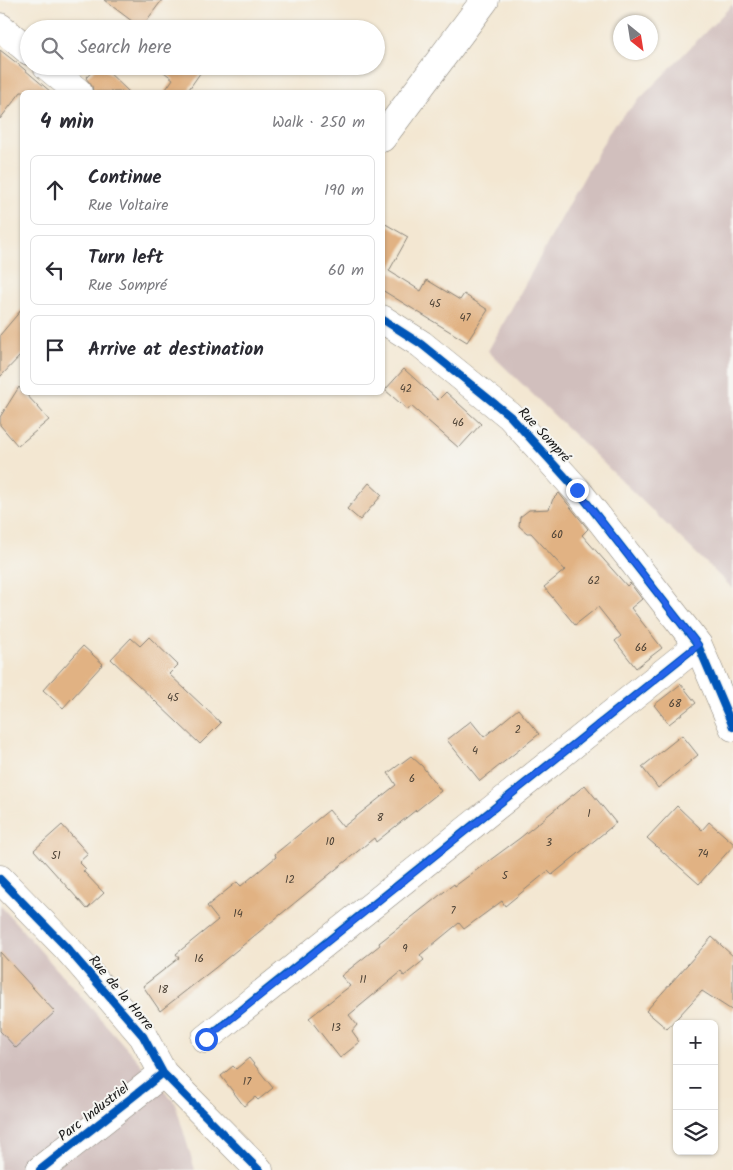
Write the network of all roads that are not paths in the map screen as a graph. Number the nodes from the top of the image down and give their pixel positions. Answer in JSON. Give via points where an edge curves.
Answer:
{"nodes":[{"id":1,"x":485,"y":0,"type":"edge"},
{"id":2,"x":0,"y":27,"type":"edge"},
{"id":3,"x":20,"y":44,"type":"edge"},
{"id":4,"x":58,"y":75,"type":"edge"},
{"id":5,"x":76,"y":90,"type":"edge"},
{"id":6,"x":385,"y":134,"type":"edge"},
{"id":7,"x":385,"y":320,"type":"edge"},
{"id":8,"x":698,"y":645,"type":"junction"},
{"id":9,"x":733,"y":727,"type":"edge"},
{"id":10,"x":0,"y":879,"type":"edge"},
{"id":11,"x":206,"y":1039,"type":"dead end"},
{"id":12,"x":163,"y":1074,"type":"junction"},
{"id":13,"x":40,"y":1170,"type":"edge"},
{"id":14,"x":259,"y":1170,"type":"edge"}],
"edges":[{"from":1,"to":6,"type":"street"},
{"from":2,"to":3,"type":"street"},
{"from":4,"to":5,"type":"street"},
{"from":7,"to":8,"type":"street","name":"Rue Sompré","via":[[421,344],[510,416],[577,490]]},
{"from":8,"to":9,"type":"street","name":"Rue Sompré"},
{"from":8,"to":11,"type":"street"},
{"from":10,"to":12,"type":"street","name":"Rue de la Horre","via":[[67,948],[143,1036]]},
{"from":12,"to":13,"type":"street","name":"Parc Industriel"},
{"from":12,"to":14,"type":"street","name":"Rue de la Horre"}]}
